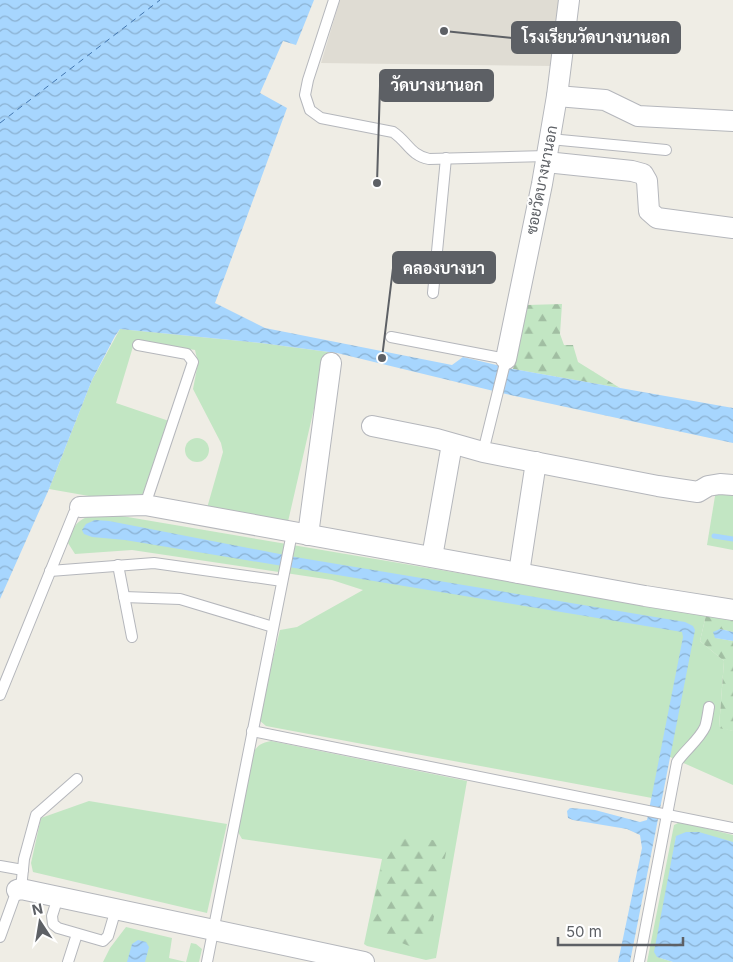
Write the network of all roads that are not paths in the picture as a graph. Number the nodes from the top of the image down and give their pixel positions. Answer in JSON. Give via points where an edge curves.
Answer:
{"nodes":[{"id":1,"x":334,"y":0,"type":"edge"},
{"id":2,"x":569,"y":0,"type":"edge"},
{"id":3,"x":557,"y":96,"type":"junction"},
{"id":4,"x":733,"y":121,"type":"edge"},
{"id":5,"x":666,"y":150,"type":"dead end"},
{"id":6,"x":547,"y":152,"type":"junction"},
{"id":7,"x":446,"y":158,"type":"junction"},
{"id":8,"x":733,"y":228,"type":"edge"},
{"id":9,"x":433,"y":293,"type":"dead end"},
{"id":10,"x":391,"y":337,"type":"dead end"},
{"id":11,"x":138,"y":345,"type":"dead end"},
{"id":12,"x":505,"y":362,"type":"junction"},
{"id":13,"x":331,"y":363,"type":"dead end"},
{"id":14,"x":372,"y":426,"type":"dead end"},
{"id":15,"x":452,"y":444,"type":"junction"},
{"id":16,"x":483,"y":452,"type":"junction"},
{"id":17,"x":536,"y":462,"type":"junction"},
{"id":18,"x":733,"y":485,"type":"edge"},
{"id":19,"x":145,"y":505,"type":"junction"},
{"id":20,"x":80,"y":507,"type":"joint"},
{"id":21,"x":296,"y":540,"type":"junction"},
{"id":22,"x":432,"y":557,"type":"junction"},
{"id":23,"x":118,"y":564,"type":"junction"},
{"id":24,"x":50,"y":571,"type":"junction"},
{"id":25,"x":519,"y":573,"type":"junction"},
{"id":26,"x":282,"y":581,"type":"junction"},
{"id":27,"x":124,"y":597,"type":"junction"},
{"id":28,"x":733,"y":610,"type":"edge"},
{"id":29,"x":273,"y":627,"type":"junction"},
{"id":30,"x":132,"y":637,"type":"dead end"},
{"id":31,"x":0,"y":695,"type":"edge"},
{"id":32,"x":709,"y":707,"type":"dead end"},
{"id":33,"x":252,"y":730,"type":"junction"},
{"id":34,"x":77,"y":779,"type":"dead end"},
{"id":35,"x":665,"y":814,"type":"junction"},
{"id":36,"x":733,"y":828,"type":"edge"},
{"id":37,"x":0,"y":866,"type":"edge"},
{"id":38,"x":20,"y":883,"type":"junction"},
{"id":39,"x":58,"y":897,"type":"junction"},
{"id":40,"x":116,"y":909,"type":"junction"},
{"id":41,"x":214,"y":930,"type":"junction"},
{"id":42,"x":77,"y":934,"type":"junction"},
{"id":43,"x":0,"y":937,"type":"edge"},
{"id":44,"x":68,"y":962,"type":"edge"},
{"id":45,"x":207,"y":962,"type":"edge"},
{"id":46,"x":364,"y":962,"type":"edge"},
{"id":47,"x":639,"y":962,"type":"edge"}],
"edges":[{"from":1,"to":7,"type":"lane","via":[[308,80],[305,95],[310,110],[321,118],[393,132],[419,156]]},
{"from":2,"to":3,"type":"street","name":"ซอยวัดบางนานอก"},
{"from":3,"to":4,"type":"street","via":[[605,100],[638,116]]},
{"from":3,"to":6,"type":"street","name":"ซอยวัดบางนานอก"},
{"from":5,"to":6,"type":"lane"},
{"from":6,"to":7,"type":"lane"},
{"from":6,"to":8,"type":"street","via":[[643,174],[647,181],[649,211],[657,218]]},
{"from":6,"to":12,"type":"street","name":"ซอยวัดบางนานอก"},
{"from":7,"to":9,"type":"lane"},
{"from":10,"to":12,"type":"lane"},
{"from":11,"to":19,"type":"lane","via":[[187,354],[193,362]]},
{"from":12,"to":16,"type":"lane"},
{"from":13,"to":21,"type":"street"},
{"from":14,"to":15,"type":"street"},
{"from":15,"to":16,"type":"street"},
{"from":15,"to":22,"type":"street"},
{"from":16,"to":17,"type":"street"},
{"from":17,"to":18,"type":"street","via":[[698,492],[708,486]]},
{"from":17,"to":25,"type":"street"},
{"from":19,"to":20,"type":"street"},
{"from":19,"to":21,"type":"street"},
{"from":20,"to":24,"type":"lane","via":[[74,513]]},
{"from":21,"to":22,"type":"street"},
{"from":21,"to":26,"type":"lane"},
{"from":22,"to":25,"type":"street"},
{"from":23,"to":24,"type":"lane"},
{"from":23,"to":26,"type":"lane","via":[[154,563]]},
{"from":23,"to":27,"type":"lane"},
{"from":24,"to":31,"type":"lane"},
{"from":25,"to":28,"type":"street"},
{"from":26,"to":29,"type":"lane"},
{"from":27,"to":29,"type":"lane","via":[[180,599]]},
{"from":27,"to":30,"type":"lane"},
{"from":29,"to":33,"type":"lane"},
{"from":32,"to":35,"type":"lane","via":[[705,726],[677,762]]},
{"from":33,"to":35,"type":"lane"},
{"from":33,"to":41,"type":"lane"},
{"from":34,"to":38,"type":"lane","via":[[36,815]]},
{"from":35,"to":36,"type":"lane"},
{"from":35,"to":47,"type":"lane"},
{"from":37,"to":38,"type":"lane"},
{"from":38,"to":39,"type":"street"},
{"from":38,"to":43,"type":"lane"},
{"from":39,"to":40,"type":"street"},
{"from":39,"to":42,"type":"lane","via":[[53,924]]},
{"from":40,"to":41,"type":"street"},
{"from":40,"to":42,"type":"lane","via":[[108,936],[103,941]]},
{"from":41,"to":45,"type":"lane"},
{"from":41,"to":46,"type":"street","via":[[306,955]]},
{"from":42,"to":44,"type":"lane"}]}
